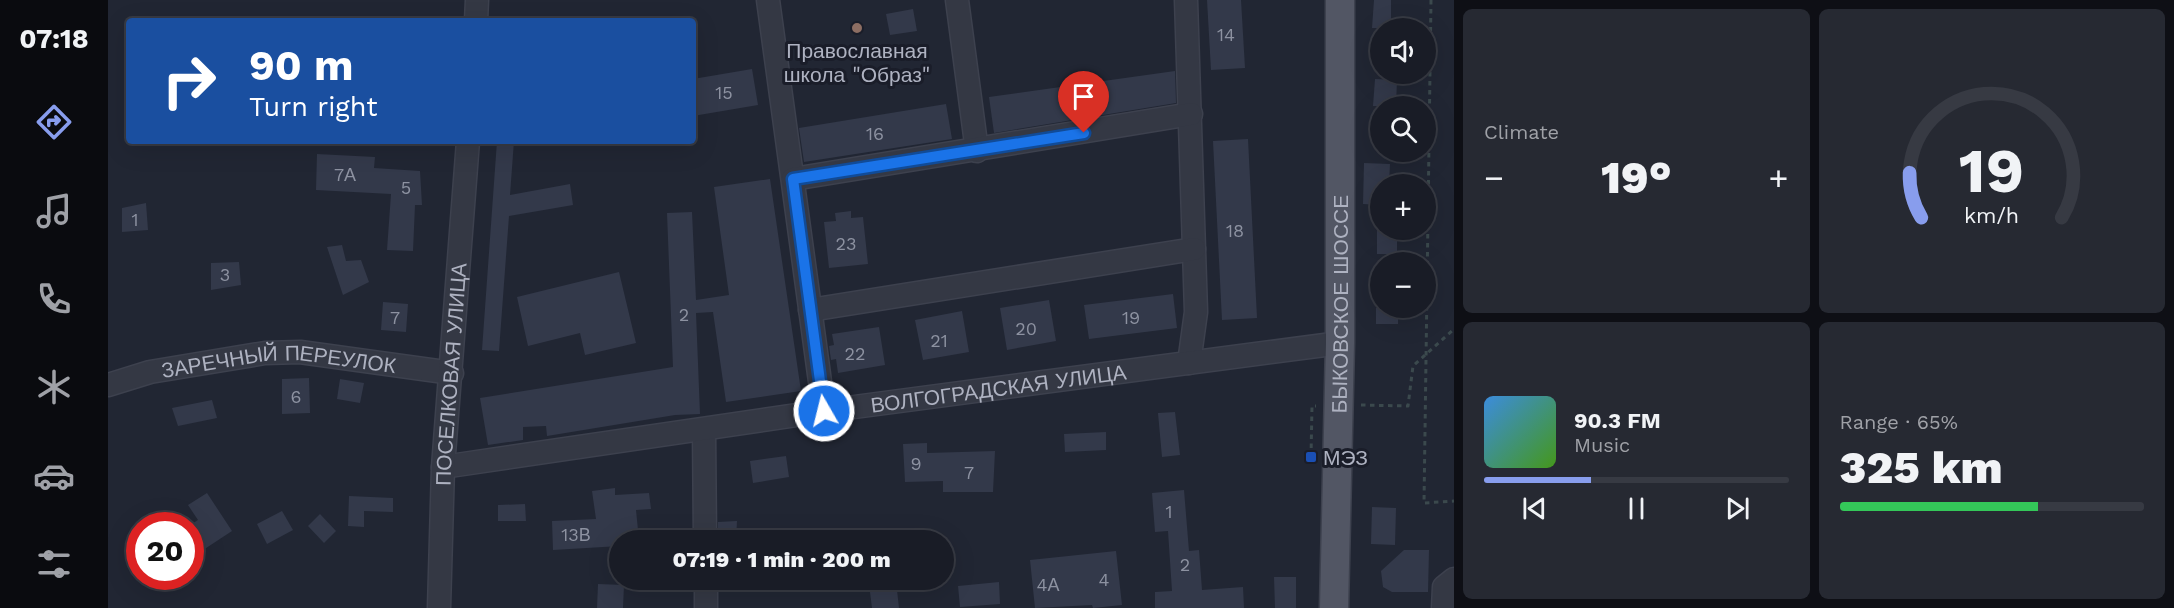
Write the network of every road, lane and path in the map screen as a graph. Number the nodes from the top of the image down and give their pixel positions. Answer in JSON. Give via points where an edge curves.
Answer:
{"nodes":[{"id":1,"x":477,"y":0,"type":"edge"},
{"id":2,"x":768,"y":0,"type":"edge"},
{"id":3,"x":957,"y":0,"type":"edge"},
{"id":4,"x":1186,"y":0,"type":"edge"},
{"id":5,"x":1340,"y":0,"type":"edge"},
{"id":6,"x":1431,"y":0,"type":"edge"},
{"id":7,"x":476,"y":18,"type":"edge"},
{"id":8,"x":1191,"y":114,"type":"junction"},
{"id":9,"x":468,"y":144,"type":"edge"},
{"id":10,"x":977,"y":151,"type":"junction"},
{"id":11,"x":793,"y":179,"type":"junction"},
{"id":12,"x":1194,"y":249,"type":"junction"},
{"id":13,"x":810,"y":310,"type":"junction"},
{"id":14,"x":1454,"y":329,"type":"edge"},
{"id":15,"x":1340,"y":343,"type":"junction"},
{"id":16,"x":1426,"y":354,"type":"junction"},
{"id":17,"x":1189,"y":363,"type":"junction"},
{"id":18,"x":452,"y":373,"type":"junction"},
{"id":19,"x":108,"y":385,"type":"edge"},
{"id":20,"x":1339,"y":405,"type":"junction"},
{"id":21,"x":824,"y":411,"type":"junction"},
{"id":22,"x":704,"y":430,"type":"junction"},
{"id":23,"x":1311,"y":457,"type":"dead end"},
{"id":24,"x":443,"y":467,"type":"junction"},
{"id":25,"x":1454,"y":501,"type":"edge"},
{"id":26,"x":705,"y":530,"type":"edge"},
{"id":27,"x":1454,"y":579,"type":"edge"},
{"id":28,"x":706,"y":590,"type":"edge"},
{"id":29,"x":439,"y":608,"type":"edge"},
{"id":30,"x":706,"y":608,"type":"edge"},
{"id":31,"x":1334,"y":608,"type":"edge"},
{"id":32,"x":1443,"y":608,"type":"edge"}],
"edges":[{"from":1,"to":7,"type":"street"},
{"from":2,"to":11,"type":"street"},
{"from":3,"to":10,"type":"street"},
{"from":4,"to":8,"type":"street"},
{"from":5,"to":15,"type":"main road","name":"БЫКОВСКОЕ ШОССЕ"},
{"from":6,"to":16,"type":"path"},
{"from":8,"to":10,"type":"street"},
{"from":8,"to":12,"type":"street"},
{"from":9,"to":18,"type":"street","name":"ПОСЕЛКОВАЯ УЛИЦА"},
{"from":10,"to":11,"type":"street"},
{"from":11,"to":13,"type":"street"},
{"from":12,"to":13,"type":"street"},
{"from":12,"to":17,"type":"street","via":[[1196,312]]},
{"from":13,"to":21,"type":"street"},
{"from":14,"to":16,"type":"path"},
{"from":15,"to":17,"type":"street","name":"ВОЛГОГРАДСКАЯ УЛИЦА"},
{"from":15,"to":20,"type":"main road","name":"БЫКОВСКОЕ ШОССЕ"},
{"from":16,"to":20,"type":"path","via":[[1413,366],[1408,406]]},
{"from":16,"to":25,"type":"path","via":[[1424,503]]},
{"from":17,"to":21,"type":"street","name":"ВОЛГОГРАДСКАЯ УЛИЦА"},
{"from":18,"to":19,"type":"street","name":"ЗАРЕЧНЫЙ ПЕРЕУЛОК","via":[[277,352],[160,370]]},
{"from":18,"to":24,"type":"street","name":"ПОСЕЛКОВАЯ УЛИЦА"},
{"from":20,"to":23,"type":"path","via":[[1312,406]]},
{"from":20,"to":31,"type":"main road","name":"БЫКОВСКОЕ ШОССЕ"},
{"from":21,"to":22,"type":"street","name":"ВОЛГОГРАДСКАЯ УЛИЦА"},
{"from":22,"to":24,"type":"street","name":"ВОЛГОГРАДСКАЯ УЛИЦА"},
{"from":22,"to":26,"type":"street"},
{"from":24,"to":29,"type":"street","name":"ПОСЕЛКОВАЯ УЛИЦА"},
{"from":27,"to":32,"type":"street","via":[[1444,587]]},
{"from":28,"to":30,"type":"street"}]}
